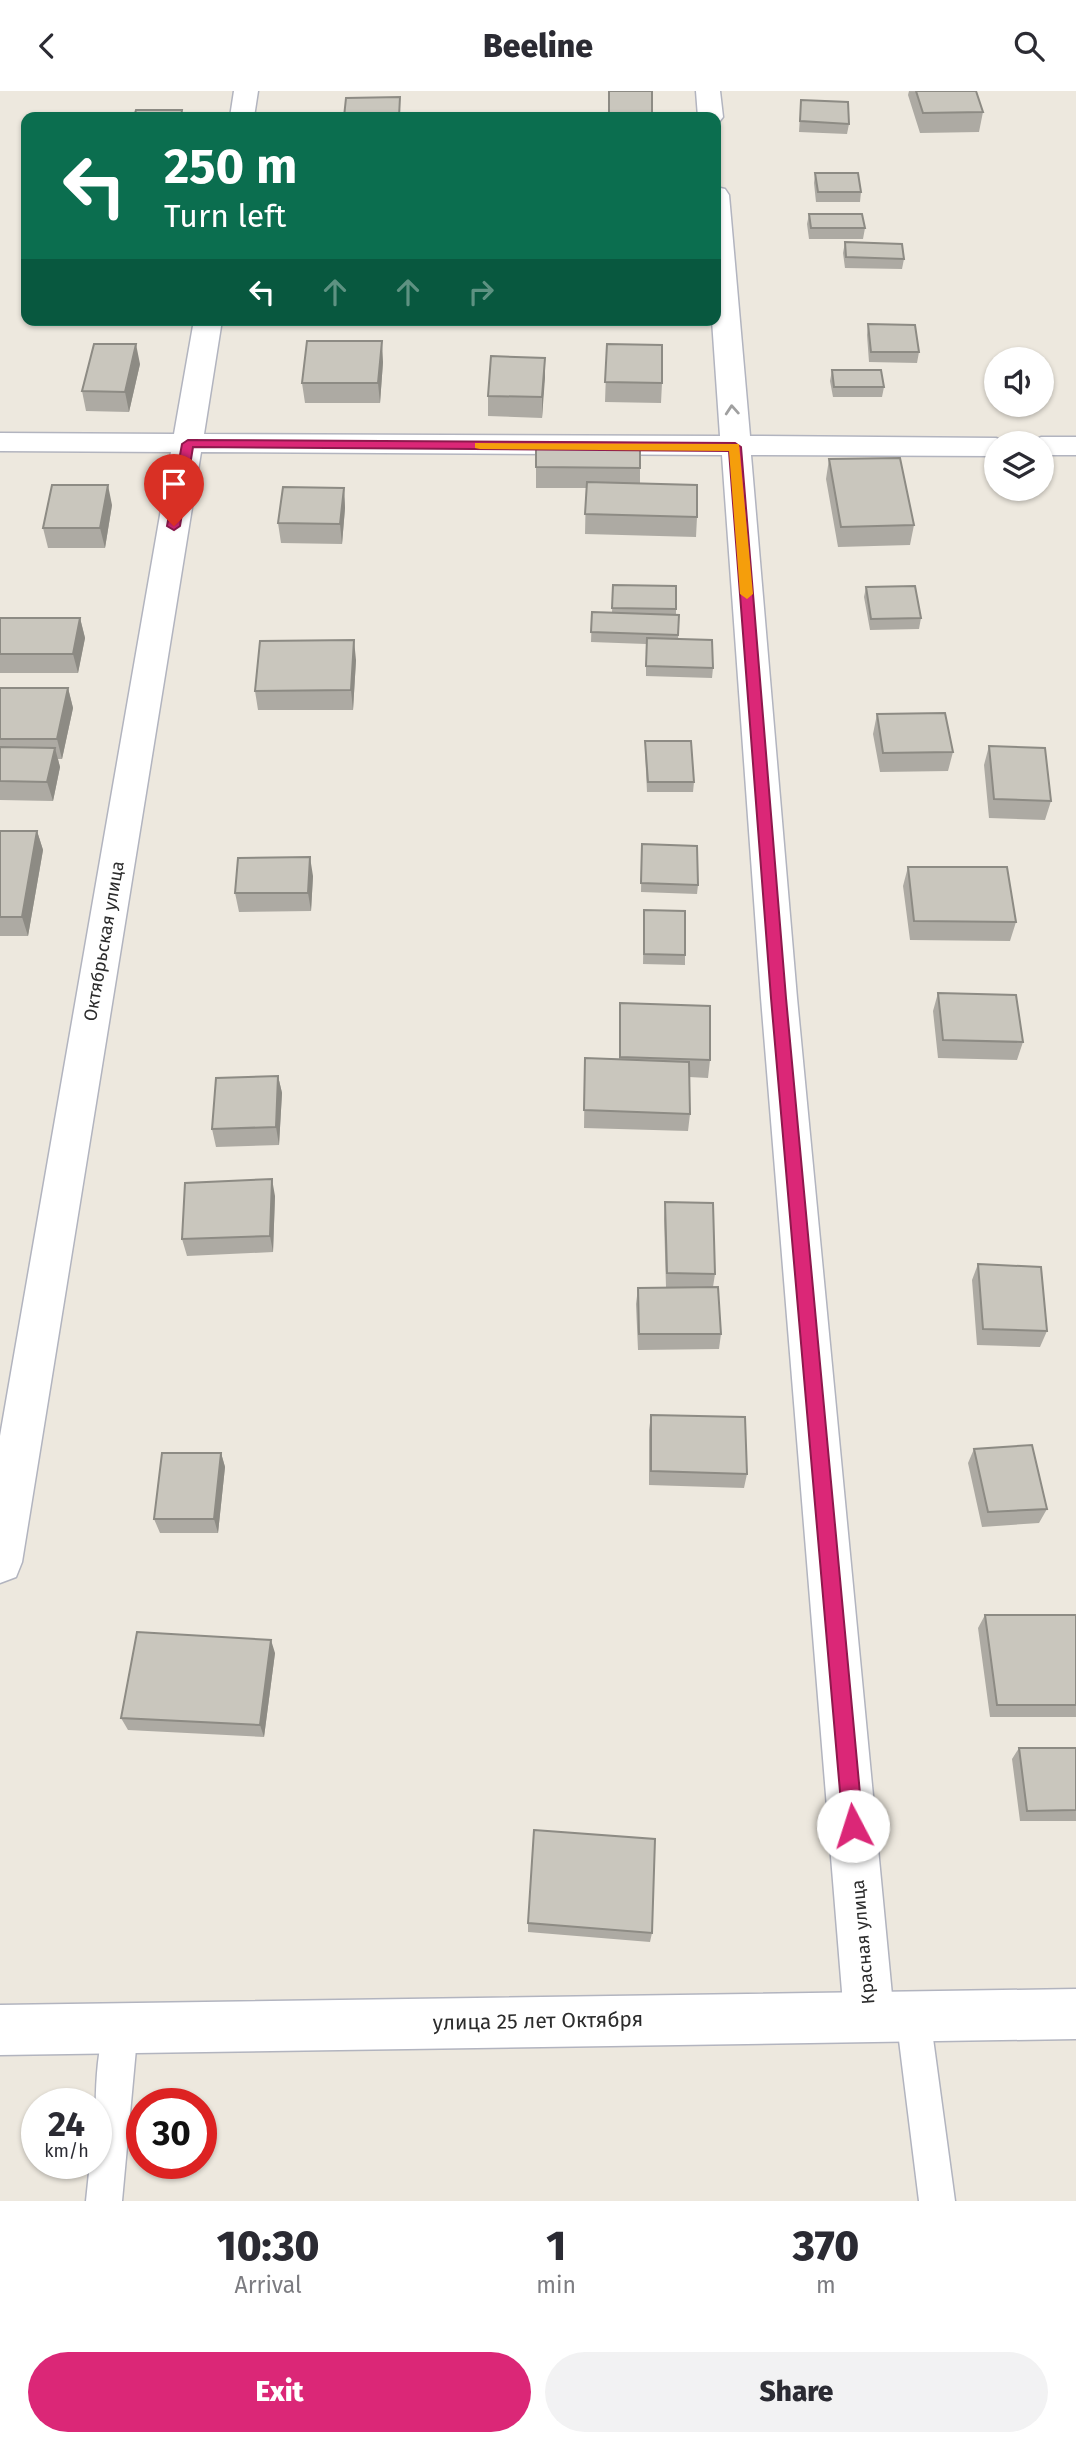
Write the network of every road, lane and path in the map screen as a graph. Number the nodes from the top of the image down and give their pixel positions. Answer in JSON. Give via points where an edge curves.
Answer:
{"nodes":[{"id":1,"x":246,"y":91,"type":"edge"},
{"id":2,"x":708,"y":91,"type":"edge"},
{"id":3,"x":243,"y":112,"type":"edge"},
{"id":4,"x":710,"y":112,"type":"edge"},
{"id":5,"x":721,"y":261,"type":"edge"},
{"id":6,"x":207,"y":326,"type":"edge"},
{"id":7,"x":0,"y":442,"type":"edge"},
{"id":8,"x":188,"y":444,"type":"junction"},
{"id":9,"x":984,"y":446,"type":"edge"},
{"id":10,"x":1054,"y":446,"type":"edge"},
{"id":11,"x":1076,"y":446,"type":"edge"},
{"id":12,"x":735,"y":447,"type":"junction"},
{"id":13,"x":0,"y":1562,"type":"edge"},
{"id":14,"x":1076,"y":2014,"type":"edge"},
{"id":15,"x":891,"y":2016,"type":"junction"},
{"id":16,"x":121,"y":2027,"type":"junction"},
{"id":17,"x":0,"y":2030,"type":"edge"},
{"id":18,"x":104,"y":2201,"type":"edge"},
{"id":19,"x":937,"y":2201,"type":"edge"}],
"edges":[{"from":1,"to":3,"type":"street"},
{"from":2,"to":4,"type":"street"},
{"from":12,"to":5,"type":"street","name":"Красная улица","one_way":true},
{"from":6,"to":8,"type":"street","name":"Октябрьская улица"},
{"from":7,"to":8,"type":"street"},
{"from":8,"to":12,"type":"street"},
{"from":8,"to":13,"type":"street","name":"Октябрьская улица"},
{"from":9,"to":12,"type":"street"},
{"from":10,"to":11,"type":"street"},
{"from":12,"to":15,"type":"street","name":"Красная улица","via":[[779,998]]},
{"from":14,"to":15,"type":"street","name":"улица 25 лет Октября"},
{"from":15,"to":16,"type":"street","name":"улица 25 лет Октября"},
{"from":15,"to":19,"type":"lane"},
{"from":16,"to":17,"type":"street","name":"улица 25 лет Октября"},
{"from":16,"to":18,"type":"lane"}]}
